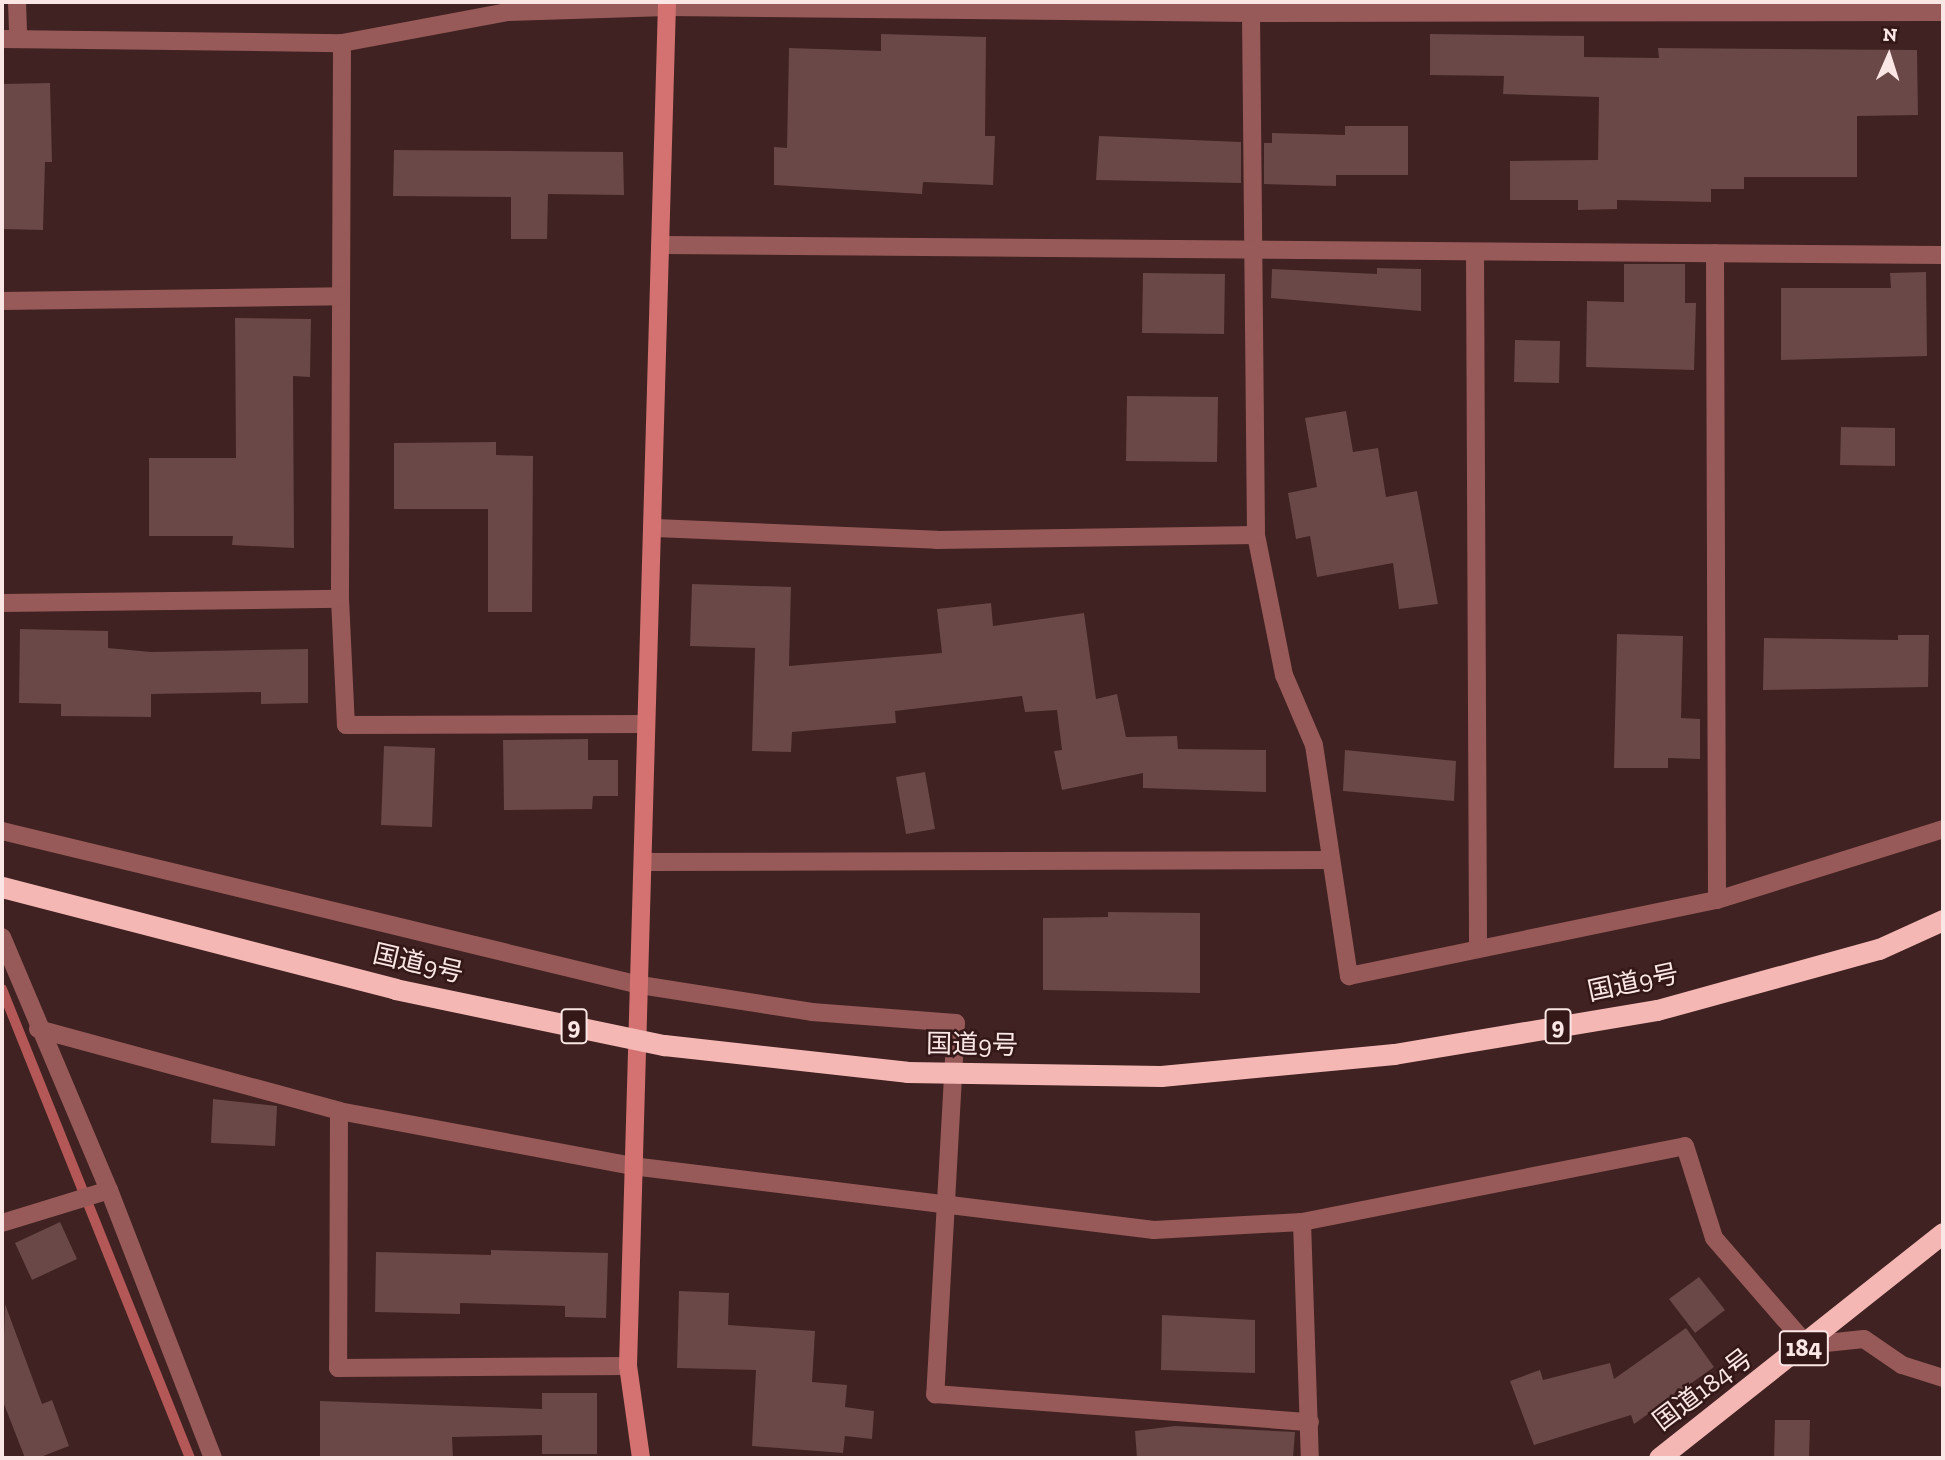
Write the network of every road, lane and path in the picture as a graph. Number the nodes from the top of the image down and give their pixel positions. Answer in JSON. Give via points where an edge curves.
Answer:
{"nodes":[{"id":1,"x":17,"y":2,"type":"edge"},
{"id":2,"x":667,"y":4,"type":"edge"},
{"id":3,"x":1634,"y":6,"type":"edge"},
{"id":4,"x":1943,"y":12,"type":"edge"},
{"id":5,"x":1251,"y":13,"type":"junction"},
{"id":6,"x":10,"y":39,"type":"edge"},
{"id":7,"x":342,"y":43,"type":"junction"},
{"id":8,"x":664,"y":245,"type":"junction"},
{"id":9,"x":1475,"y":252,"type":"junction"},
{"id":10,"x":1251,"y":253,"type":"junction"},
{"id":11,"x":1715,"y":253,"type":"junction"},
{"id":12,"x":1943,"y":255,"type":"edge"},
{"id":13,"x":341,"y":296,"type":"junction"},
{"id":14,"x":2,"y":302,"type":"edge"},
{"id":15,"x":655,"y":528,"type":"junction"},
{"id":16,"x":1256,"y":535,"type":"junction"},
{"id":17,"x":340,"y":599,"type":"junction"},
{"id":18,"x":2,"y":603,"type":"edge"},
{"id":19,"x":646,"y":724,"type":"junction"},
{"id":20,"x":1943,"y":829,"type":"edge"},
{"id":21,"x":2,"y":831,"type":"edge"},
{"id":22,"x":1328,"y":860,"type":"junction"},
{"id":23,"x":645,"y":862,"type":"junction"},
{"id":24,"x":2,"y":887,"type":"edge"},
{"id":25,"x":1717,"y":900,"type":"junction"},
{"id":26,"x":1943,"y":920,"type":"edge"},
{"id":27,"x":2,"y":937,"type":"edge"},
{"id":28,"x":1478,"y":948,"type":"junction"},
{"id":29,"x":640,"y":985,"type":"junction"},
{"id":30,"x":38,"y":1029,"type":"junction"},
{"id":31,"x":339,"y":1111,"type":"junction"},
{"id":32,"x":632,"y":1166,"type":"junction"},
{"id":33,"x":109,"y":1190,"type":"junction"},
{"id":34,"x":949,"y":1202,"type":"junction"},
{"id":35,"x":1302,"y":1222,"type":"junction"},
{"id":36,"x":2,"y":1223,"type":"edge"},
{"id":37,"x":1943,"y":1233,"type":"edge"},
{"id":38,"x":1807,"y":1345,"type":"junction"},
{"id":39,"x":628,"y":1366,"type":"junction"},
{"id":40,"x":1943,"y":1378,"type":"edge"},
{"id":41,"x":1310,"y":1422,"type":"junction"},
{"id":42,"x":213,"y":1458,"type":"edge"},
{"id":43,"x":641,"y":1458,"type":"edge"},
{"id":44,"x":1310,"y":1458,"type":"edge"},
{"id":45,"x":1659,"y":1458,"type":"edge"}],
"edges":[{"from":1,"to":6,"type":"street"},
{"from":2,"to":5,"type":"street"},
{"from":2,"to":7,"type":"street","via":[[508,12]]},
{"from":2,"to":8,"type":"street"},
{"from":3,"to":4,"type":"street"},
{"from":3,"to":5,"type":"street"},
{"from":5,"to":10,"type":"street"},
{"from":6,"to":7,"type":"street"},
{"from":7,"to":13,"type":"street"},
{"from":8,"to":10,"type":"street"},
{"from":8,"to":15,"type":"street"},
{"from":9,"to":10,"type":"street"},
{"from":9,"to":11,"type":"street"},
{"from":9,"to":28,"type":"street"},
{"from":10,"to":16,"type":"street"},
{"from":11,"to":12,"type":"street"},
{"from":11,"to":25,"type":"street"},
{"from":13,"to":14,"type":"street"},
{"from":13,"to":17,"type":"street"},
{"from":15,"to":16,"type":"street","via":[[937,540]]},
{"from":15,"to":19,"type":"street"},
{"from":16,"to":22,"type":"street","via":[[1284,675],[1314,745]]},
{"from":17,"to":18,"type":"street"},
{"from":17,"to":19,"type":"street","via":[[346,725]]},
{"from":19,"to":23,"type":"street"},
{"from":20,"to":25,"type":"street"},
{"from":21,"to":29,"type":"street"},
{"from":22,"to":23,"type":"street"},
{"from":22,"to":28,"type":"street","via":[[1349,976]]},
{"from":23,"to":29,"type":"street"},
{"from":24,"to":26,"type":"highway","name":"国道9号","number":"9","bridge":true,"via":[[395,989],[664,1045],[907,1072],[1161,1076],[1394,1054],[1657,1010],[1879,949]]},
{"from":25,"to":28,"type":"street"},
{"from":27,"to":30,"type":"street"},
{"from":29,"to":32,"type":"street"},
{"from":29,"to":34,"type":"street","via":[[812,1012],[956,1023]]},
{"from":30,"to":31,"type":"street"},
{"from":30,"to":33,"type":"street"},
{"from":31,"to":32,"type":"street"},
{"from":31,"to":39,"type":"street","via":[[338,1368]]},
{"from":32,"to":34,"type":"street"},
{"from":32,"to":39,"type":"street"},
{"from":33,"to":36,"type":"street"},
{"from":33,"to":42,"type":"street"},
{"from":34,"to":35,"type":"street","via":[[1154,1230]]},
{"from":34,"to":41,"type":"street","via":[[935,1394]]},
{"from":35,"to":38,"type":"street","via":[[1685,1146],[1714,1238]]},
{"from":35,"to":41,"type":"street"},
{"from":37,"to":38,"type":"highway","name":"国道184号","number":"184"},
{"from":38,"to":40,"type":"street","via":[[1864,1339],[1902,1365]]},
{"from":38,"to":45,"type":"highway","name":"国道184号","number":"184"},
{"from":39,"to":43,"type":"street"},
{"from":41,"to":44,"type":"street"}]}
